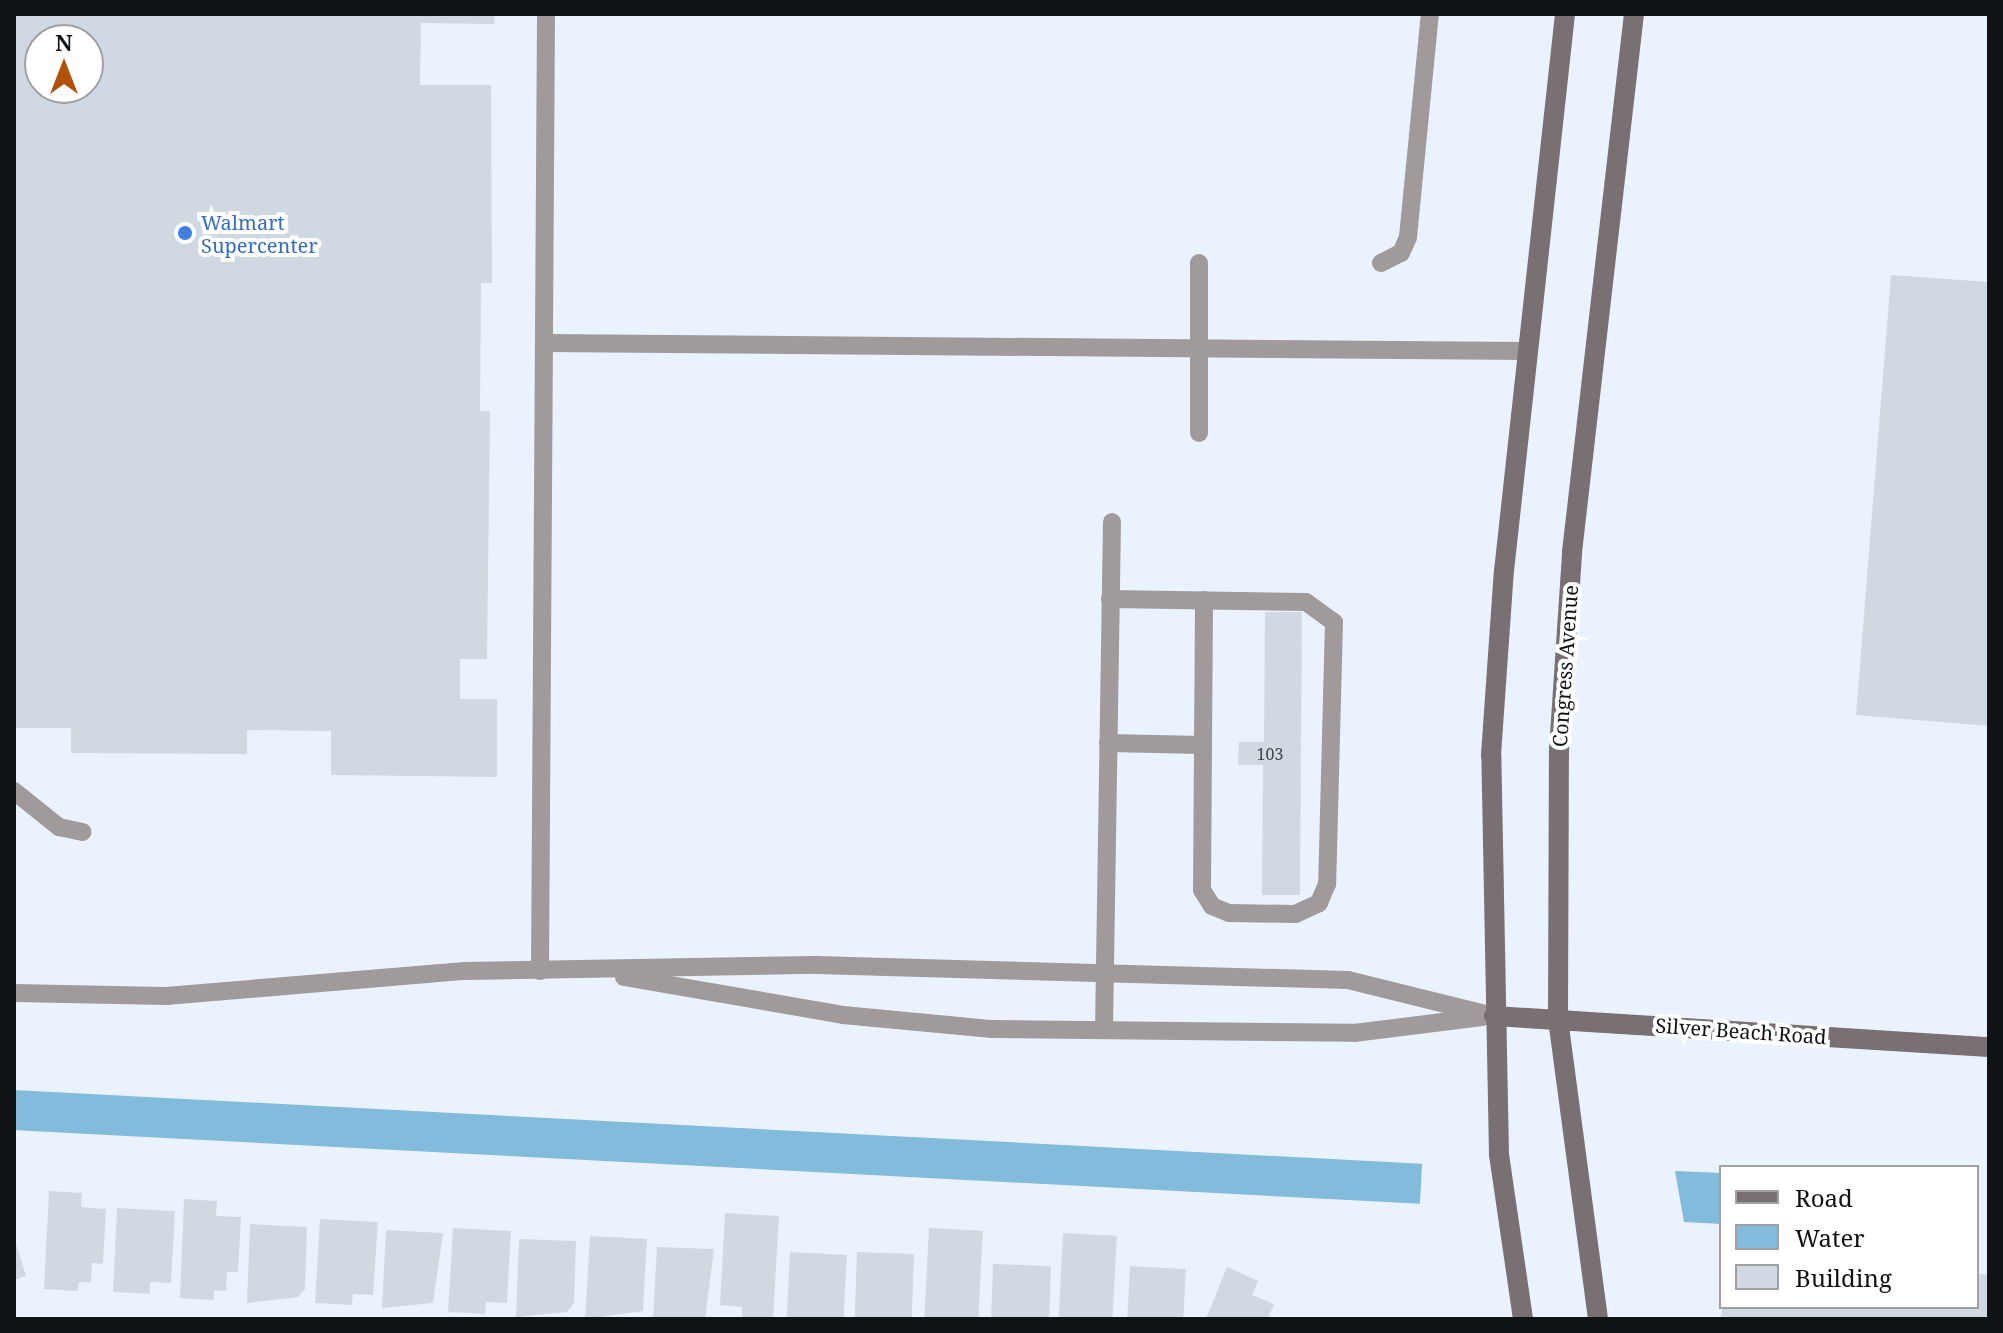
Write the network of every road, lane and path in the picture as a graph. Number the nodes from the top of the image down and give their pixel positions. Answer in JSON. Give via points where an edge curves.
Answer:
{"nodes":[{"id":1,"x":546,"y":14,"type":"edge"},
{"id":2,"x":1430,"y":14,"type":"edge"},
{"id":3,"x":1565,"y":14,"type":"edge"},
{"id":4,"x":1634,"y":14,"type":"edge"},
{"id":5,"x":1199,"y":263,"type":"dead end"},
{"id":6,"x":1381,"y":263,"type":"dead end"},
{"id":7,"x":544,"y":343,"type":"junction"},
{"id":8,"x":1199,"y":348,"type":"junction"},
{"id":9,"x":1526,"y":351,"type":"junction"},
{"id":10,"x":1199,"y":433,"type":"dead end"},
{"id":11,"x":1112,"y":522,"type":"dead end"},
{"id":12,"x":1110,"y":599,"type":"junction"},
{"id":13,"x":1204,"y":600,"type":"junction"},
{"id":14,"x":1108,"y":743,"type":"junction"},
{"id":15,"x":1202,"y":745,"type":"junction"},
{"id":16,"x":14,"y":791,"type":"edge"},
{"id":17,"x":82,"y":832,"type":"dead end"},
{"id":18,"x":540,"y":971,"type":"junction"},
{"id":19,"x":594,"y":971,"type":"junction"},
{"id":20,"x":1104,"y":973,"type":"junction"},
{"id":21,"x":14,"y":993,"type":"edge"},
{"id":22,"x":1494,"y":1016,"type":"junction"},
{"id":23,"x":1558,"y":1019,"type":"junction"},
{"id":24,"x":1104,"y":1030,"type":"junction"},
{"id":25,"x":1989,"y":1047,"type":"edge"},
{"id":26,"x":1523,"y":1319,"type":"edge"},
{"id":27,"x":1598,"y":1319,"type":"edge"}],
"edges":[{"from":1,"to":7,"type":"lane"},
{"from":2,"to":6,"type":"lane","via":[[1408,237],[1401,253]]},
{"from":3,"to":9,"type":"street"},
{"from":4,"to":23,"type":"street","name":"Congress Avenue","via":[[1572,552],[1559,750]]},
{"from":5,"to":8,"type":"lane"},
{"from":7,"to":8,"type":"lane"},
{"from":7,"to":18,"type":"lane"},
{"from":8,"to":9,"type":"lane"},
{"from":8,"to":10,"type":"lane"},
{"from":9,"to":22,"type":"street","via":[[1491,755]]},
{"from":11,"to":12,"type":"lane"},
{"from":12,"to":13,"type":"lane"},
{"from":12,"to":14,"type":"lane"},
{"from":13,"to":15,"type":"lane"},
{"from":13,"to":15,"type":"lane","via":[[1306,602],[1334,622],[1327,884],[1319,903],[1295,914],[1212,906],[1202,890]]},
{"from":14,"to":15,"type":"lane"},
{"from":14,"to":20,"type":"lane"},
{"from":16,"to":17,"type":"lane","via":[[59,827]]},
{"from":18,"to":19,"type":"lane"},
{"from":18,"to":21,"type":"lane","via":[[396,975],[166,996]]},
{"from":19,"to":20,"type":"lane","via":[[816,965]]},
{"from":19,"to":24,"type":"lane","via":[[913,1024]]},
{"from":20,"to":22,"type":"lane","via":[[1348,980]]},
{"from":20,"to":24,"type":"lane"},
{"from":22,"to":23,"type":"street","name":"Silver Beach Road"},
{"from":22,"to":24,"type":"lane","via":[[1354,1033]]},
{"from":22,"to":26,"type":"street","via":[[1499,1155]]},
{"from":23,"to":25,"type":"street","name":"Silver Beach Road"},
{"from":23,"to":27,"type":"street","name":"Congress Avenue"}]}
